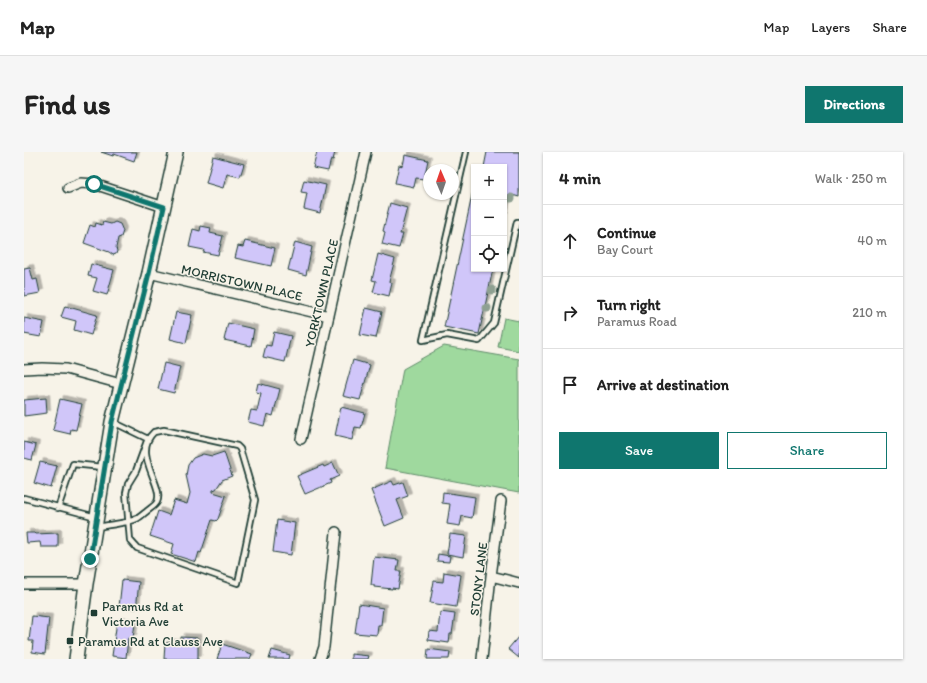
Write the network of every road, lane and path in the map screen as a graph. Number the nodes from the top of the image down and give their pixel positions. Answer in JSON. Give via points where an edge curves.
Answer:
{"nodes":[{"id":1,"x":176,"y":152,"type":"edge"},
{"id":2,"x":366,"y":152,"type":"edge"},
{"id":3,"x":466,"y":152,"type":"edge"},
{"id":4,"x":68,"y":188,"type":"dead end"},
{"id":5,"x":164,"y":207,"type":"junction"},
{"id":6,"x":519,"y":222,"type":"edge"},
{"id":7,"x":149,"y":273,"type":"junction"},
{"id":8,"x":329,"y":316,"type":"junction"},
{"id":9,"x":24,"y":369,"type":"edge"},
{"id":10,"x":121,"y":384,"type":"junction"},
{"id":11,"x":112,"y":422,"type":"junction"},
{"id":12,"x":301,"y":439,"type":"dead end"},
{"id":13,"x":147,"y":440,"type":"junction"},
{"id":14,"x":104,"y":467,"type":"junction"},
{"id":15,"x":24,"y":498,"type":"edge"},
{"id":16,"x":501,"y":502,"type":"dead end"},
{"id":17,"x":58,"y":508,"type":"junction"},
{"id":18,"x":128,"y":521,"type":"junction"},
{"id":19,"x":96,"y":523,"type":"junction"},
{"id":20,"x":336,"y":532,"type":"dead end"},
{"id":21,"x":491,"y":576,"type":"junction"},
{"id":22,"x":519,"y":583,"type":"edge"},
{"id":23,"x":24,"y":584,"type":"edge"},
{"id":24,"x":86,"y":584,"type":"junction"},
{"id":25,"x":76,"y":659,"type":"edge"},
{"id":26,"x":320,"y":659,"type":"edge"},
{"id":27,"x":482,"y":659,"type":"edge"}],
"edges":[{"from":1,"to":5,"type":"main road"},
{"from":2,"to":8,"type":"street","name":"YORKTOWN PLACE"},
{"from":3,"to":6,"type":"lane","via":[[423,340],[447,335],[479,341],[494,323],[516,222]]},
{"from":4,"to":5,"type":"street","via":[[82,183],[94,184]]},
{"from":5,"to":7,"type":"main road"},
{"from":7,"to":8,"type":"street","name":"MORRISTOWN PLACE"},
{"from":7,"to":10,"type":"main road"},
{"from":8,"to":12,"type":"street","name":"YORKTOWN PLACE"},
{"from":9,"to":10,"type":"street","via":[[66,369]]},
{"from":10,"to":11,"type":"main road"},
{"from":11,"to":13,"type":"lane"},
{"from":11,"to":14,"type":"main road"},
{"from":13,"to":18,"type":"lane","via":[[126,492]]},
{"from":13,"to":18,"type":"lane","via":[[148,465],[159,495],[157,503],[136,519]]},
{"from":13,"to":18,"type":"lane","via":[[154,432],[164,430],[238,446],[240,449],[255,500],[238,583],[137,548],[130,540]]},
{"from":14,"to":17,"type":"lane","via":[[73,464]]},
{"from":14,"to":19,"type":"main road"},
{"from":15,"to":17,"type":"lane"},
{"from":16,"to":21,"type":"street","name":"STONY LANE"},
{"from":17,"to":19,"type":"lane"},
{"from":18,"to":19,"type":"lane"},
{"from":19,"to":24,"type":"main road"},
{"from":20,"to":26,"type":"street","via":[[324,648]]},
{"from":21,"to":22,"type":"street"},
{"from":21,"to":27,"type":"street","name":"STONY LANE"},
{"from":23,"to":24,"type":"street"},
{"from":24,"to":25,"type":"main road"}]}
